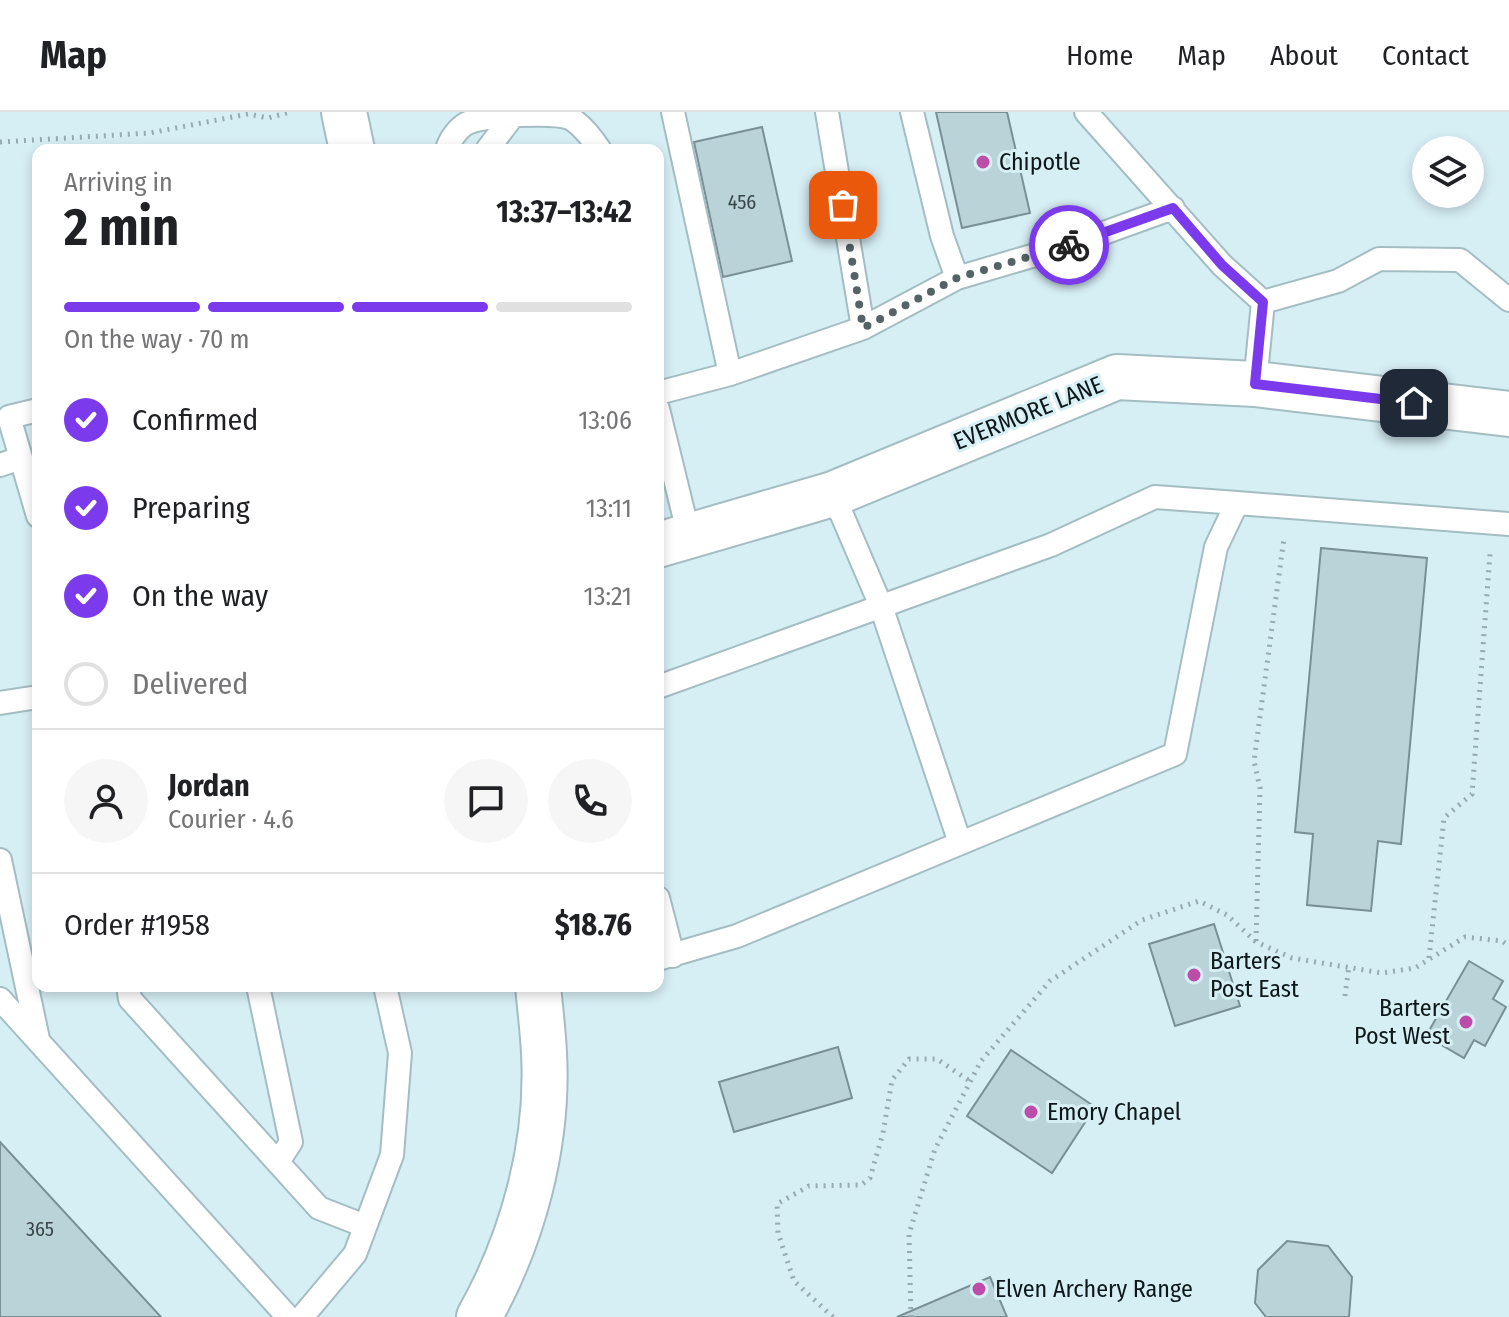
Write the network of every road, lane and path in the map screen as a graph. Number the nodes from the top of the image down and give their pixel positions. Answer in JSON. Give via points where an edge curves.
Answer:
{"nodes":[{"id":1,"x":290,"y":112,"type":"edge"},
{"id":2,"x":344,"y":112,"type":"edge"},
{"id":3,"x":673,"y":112,"type":"edge"},
{"id":4,"x":827,"y":112,"type":"edge"},
{"id":5,"x":912,"y":112,"type":"edge"},
{"id":6,"x":1086,"y":112,"type":"edge"},
{"id":7,"x":515,"y":113,"type":"edge"},
{"id":8,"x":0,"y":142,"type":"edge"},
{"id":9,"x":351,"y":144,"type":"edge"},
{"id":10,"x":448,"y":144,"type":"edge"},
{"id":11,"x":492,"y":144,"type":"edge"},
{"id":12,"x":596,"y":144,"type":"edge"},
{"id":13,"x":1173,"y":208,"type":"junction"},
{"id":14,"x":957,"y":278,"type":"junction"},
{"id":15,"x":1509,"y":300,"type":"edge"},
{"id":16,"x":1263,"y":302,"type":"junction"},
{"id":17,"x":863,"y":328,"type":"junction"},
{"id":18,"x":730,"y":374,"type":"junction"},
{"id":19,"x":1255,"y":384,"type":"junction"},
{"id":20,"x":664,"y":391,"type":"edge"},
{"id":21,"x":32,"y":411,"type":"edge"},
{"id":22,"x":1509,"y":414,"type":"edge"},
{"id":23,"x":664,"y":458,"type":"edge"},
{"id":24,"x":10,"y":462,"type":"edge"},
{"id":25,"x":833,"y":494,"type":"junction"},
{"id":26,"x":1237,"y":503,"type":"junction"},
{"id":27,"x":32,"y":504,"type":"edge"},
{"id":28,"x":1288,"y":506,"type":"junction"},
{"id":29,"x":1501,"y":524,"type":"edge"},
{"id":30,"x":674,"y":540,"type":"edge"},
{"id":31,"x":881,"y":606,"type":"junction"},
{"id":32,"x":664,"y":685,"type":"edge"},
{"id":33,"x":32,"y":698,"type":"edge"},
{"id":34,"x":0,"y":703,"type":"edge"},
{"id":35,"x":960,"y":843,"type":"junction"},
{"id":36,"x":0,"y":860,"type":"edge"},
{"id":37,"x":1256,"y":942,"type":"junction"},
{"id":38,"x":1509,"y":946,"type":"edge"},
{"id":39,"x":665,"y":958,"type":"edge"},
{"id":40,"x":1429,"y":959,"type":"junction"},
{"id":41,"x":1349,"y":966,"type":"junction"},
{"id":42,"x":129,"y":992,"type":"edge"},
{"id":43,"x":259,"y":992,"type":"edge"},
{"id":44,"x":386,"y":992,"type":"edge"},
{"id":45,"x":539,"y":992,"type":"edge"},
{"id":46,"x":1345,"y":996,"type":"dead end"},
{"id":47,"x":0,"y":999,"type":"edge"},
{"id":48,"x":39,"y":1041,"type":"junction"},
{"id":49,"x":971,"y":1082,"type":"junction"},
{"id":50,"x":278,"y":1162,"type":"junction"},
{"id":51,"x":365,"y":1226,"type":"junction"},
{"id":52,"x":288,"y":1317,"type":"edge"},
{"id":53,"x":302,"y":1317,"type":"edge"},
{"id":54,"x":479,"y":1317,"type":"edge"},
{"id":55,"x":833,"y":1317,"type":"edge"},
{"id":56,"x":911,"y":1317,"type":"edge"}],
"edges":[{"from":1,"to":8,"type":"path","via":[[268,118],[240,115],[150,133]]},
{"from":2,"to":9,"type":"street"},
{"from":3,"to":18,"type":"lane"},
{"from":4,"to":17,"type":"lane"},
{"from":5,"to":14,"type":"lane"},
{"from":6,"to":13,"type":"lane"},
{"from":7,"to":10,"type":"lane","via":[[467,122]]},
{"from":7,"to":11,"type":"lane"},
{"from":7,"to":12,"type":"lane","via":[[568,117]]},
{"from":13,"to":14,"type":"lane"},
{"from":13,"to":16,"type":"lane","via":[[1222,265]]},
{"from":14,"to":17,"type":"lane"},
{"from":15,"to":16,"type":"lane","via":[[1460,260],[1379,259],[1338,281]]},
{"from":16,"to":19,"type":"lane"},
{"from":17,"to":18,"type":"lane"},
{"from":18,"to":20,"type":"lane"},
{"from":19,"to":22,"type":"street","name":"EVERMORE LANE"},
{"from":19,"to":25,"type":"street","name":"EVERMORE LANE","via":[[1117,377]]},
{"from":21,"to":24,"type":"lane","via":[[9,417]]},
{"from":23,"to":30,"type":"lane"},
{"from":24,"to":27,"type":"lane"},
{"from":25,"to":30,"type":"street","name":"EVERMORE LANE"},
{"from":25,"to":31,"type":"lane"},
{"from":26,"to":28,"type":"lane"},
{"from":26,"to":31,"type":"lane","via":[[1155,497],[1051,545]]},
{"from":26,"to":35,"type":"lane","via":[[1216,547],[1175,754]]},
{"from":28,"to":29,"type":"lane"},
{"from":28,"to":37,"type":"path","via":[[1254,761],[1260,788]]},
{"from":29,"to":40,"type":"path","via":[[1472,794],[1444,818]]},
{"from":31,"to":32,"type":"lane"},
{"from":31,"to":35,"type":"lane"},
{"from":33,"to":34,"type":"lane"},
{"from":35,"to":39,"type":"lane","via":[[737,936]]},
{"from":36,"to":48,"type":"lane"},
{"from":37,"to":41,"type":"path","via":[[1292,958]]},
{"from":37,"to":49,"type":"path","via":[[1227,915],[1199,901],[1142,920],[1050,981],[981,1061]]},
{"from":38,"to":40,"type":"path","via":[[1465,937]]},
{"from":40,"to":41,"type":"path","via":[[1415,968],[1382,973]]},
{"from":41,"to":46,"type":"path"},
{"from":42,"to":50,"type":"lane"},
{"from":43,"to":50,"type":"lane","via":[[291,1142]]},
{"from":44,"to":51,"type":"lane","via":[[400,1053],[392,1155]]},
{"from":45,"to":54,"type":"street","via":[[545,1055],[532,1180],[517,1233]]},
{"from":47,"to":48,"type":"lane"},
{"from":48,"to":52,"type":"lane"},
{"from":49,"to":55,"type":"path","via":[[937,1059],[909,1059],[892,1080],[870,1178],[861,1185],[809,1186],[777,1204],[778,1233],[794,1281]]},
{"from":49,"to":56,"type":"path","via":[[935,1149],[909,1234]]},
{"from":50,"to":51,"type":"lane","via":[[319,1208]]},
{"from":51,"to":53,"type":"lane","via":[[355,1254]]}]}
